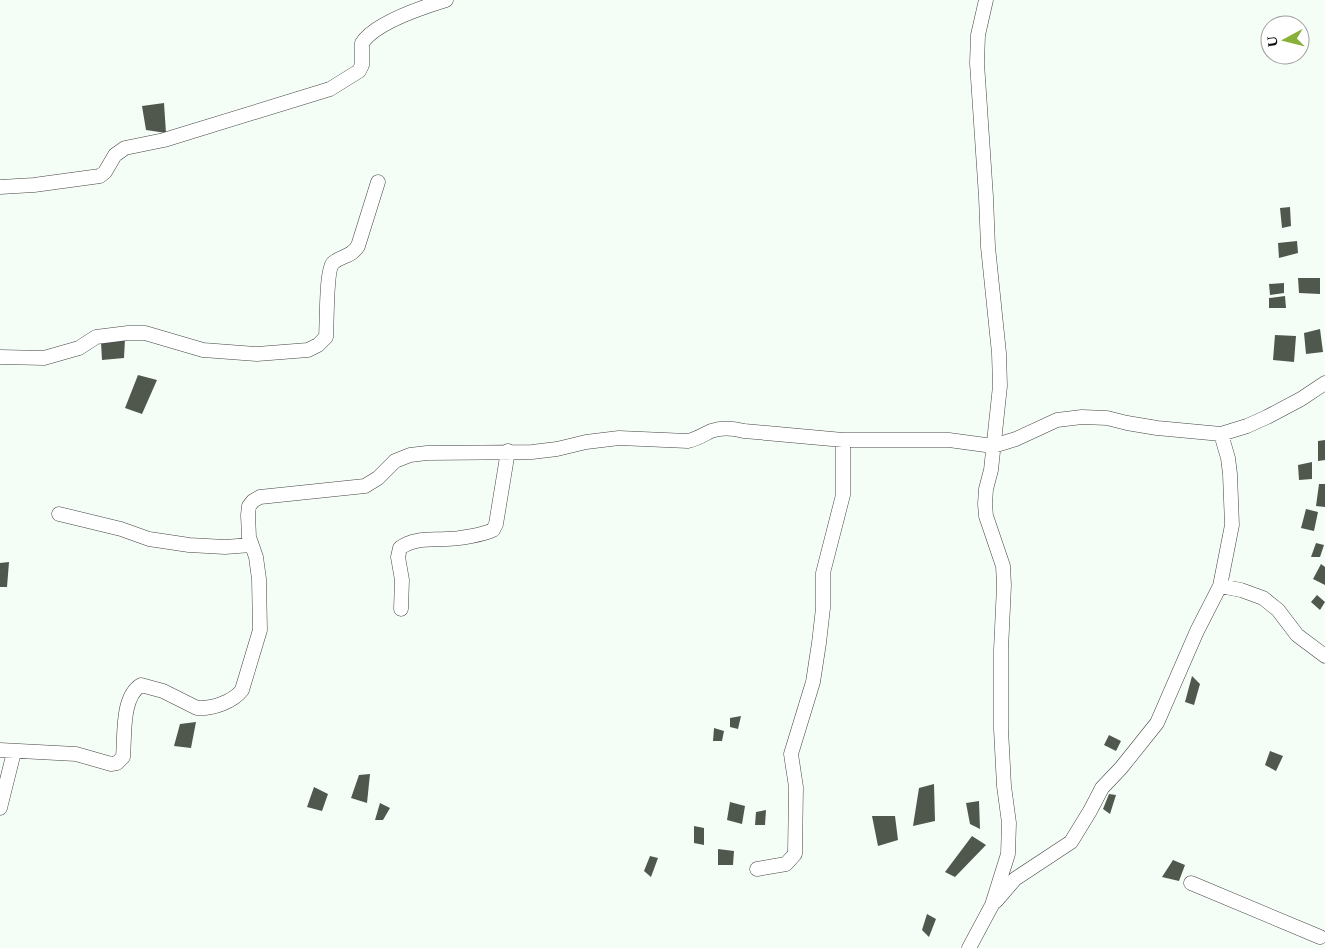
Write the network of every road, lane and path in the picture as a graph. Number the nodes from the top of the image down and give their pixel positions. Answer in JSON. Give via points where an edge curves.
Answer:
{"nodes":[{"id":1,"x":446,"y":0,"type":"edge"},
{"id":2,"x":986,"y":0,"type":"edge"},
{"id":3,"x":378,"y":182,"type":"dead end"},
{"id":4,"x":0,"y":187,"type":"edge"},
{"id":5,"x":0,"y":357,"type":"edge"},
{"id":6,"x":1325,"y":383,"type":"edge"},
{"id":7,"x":1221,"y":434,"type":"junction"},
{"id":8,"x":843,"y":440,"type":"junction"},
{"id":9,"x":993,"y":446,"type":"junction"},
{"id":10,"x":508,"y":451,"type":"junction"},
{"id":11,"x":59,"y":514,"type":"dead end"},
{"id":12,"x":252,"y":545,"type":"junction"},
{"id":13,"x":1220,"y":586,"type":"junction"},
{"id":14,"x":401,"y":609,"type":"dead end"},
{"id":15,"x":1325,"y":656,"type":"edge"},
{"id":16,"x":0,"y":750,"type":"edge"},
{"id":17,"x":14,"y":752,"type":"junction"},
{"id":18,"x":0,"y":808,"type":"edge"},
{"id":19,"x":757,"y":870,"type":"dead end"},
{"id":20,"x":1191,"y":883,"type":"dead end"},
{"id":21,"x":992,"y":905,"type":"junction"},
{"id":22,"x":1319,"y":939,"type":"edge"},
{"id":23,"x":969,"y":948,"type":"edge"}],
"edges":[{"from":1,"to":4,"type":"street","via":[[376,28],[362,43],[359,71],[330,89],[164,140],[125,148],[115,155],[100,176],[34,186]]},
{"from":2,"to":9,"type":"street","via":[[978,35],[977,63],[988,247],[999,353],[1000,386]]},
{"from":3,"to":5,"type":"street","via":[[358,246],[331,267],[326,337],[308,350],[257,354],[204,350],[144,333],[128,333],[96,337],[79,348],[44,358]]},
{"from":6,"to":7,"type":"street","via":[[1267,417]]},
{"from":7,"to":9,"type":"street","via":[[1082,417],[1056,420]]},
{"from":7,"to":13,"type":"street","via":[[1230,474],[1232,526]]},
{"from":8,"to":9,"type":"street","via":[[949,440]]},
{"from":8,"to":10,"type":"street","via":[[732,428],[711,431],[688,440],[619,438],[532,452]]},
{"from":8,"to":19,"type":"street","via":[[843,495],[823,573],[820,643],[791,754],[796,787],[795,854],[786,864]]},
{"from":9,"to":21,"type":"street","via":[[985,504],[1003,566],[1001,729],[1009,823],[1008,854]]},
{"from":10,"to":12,"type":"street","via":[[410,455],[395,461],[365,486],[260,497],[249,506],[248,537]]},
{"from":10,"to":14,"type":"street","via":[[493,530],[449,539],[417,540],[400,548]]},
{"from":11,"to":12,"type":"street","via":[[149,539],[188,546]]},
{"from":12,"to":17,"type":"street","via":[[259,579],[260,630],[242,690],[236,698],[197,708],[163,691],[141,685],[127,709],[123,757],[117,763],[76,754]]},
{"from":13,"to":15,"type":"street","via":[[1263,598],[1278,610],[1297,635]]},
{"from":13,"to":21,"type":"street","via":[[1157,723],[1102,788],[1071,842],[1026,869]]},
{"from":16,"to":17,"type":"street"},
{"from":17,"to":18,"type":"street"},
{"from":20,"to":22,"type":"street"},
{"from":21,"to":23,"type":"street"}]}
